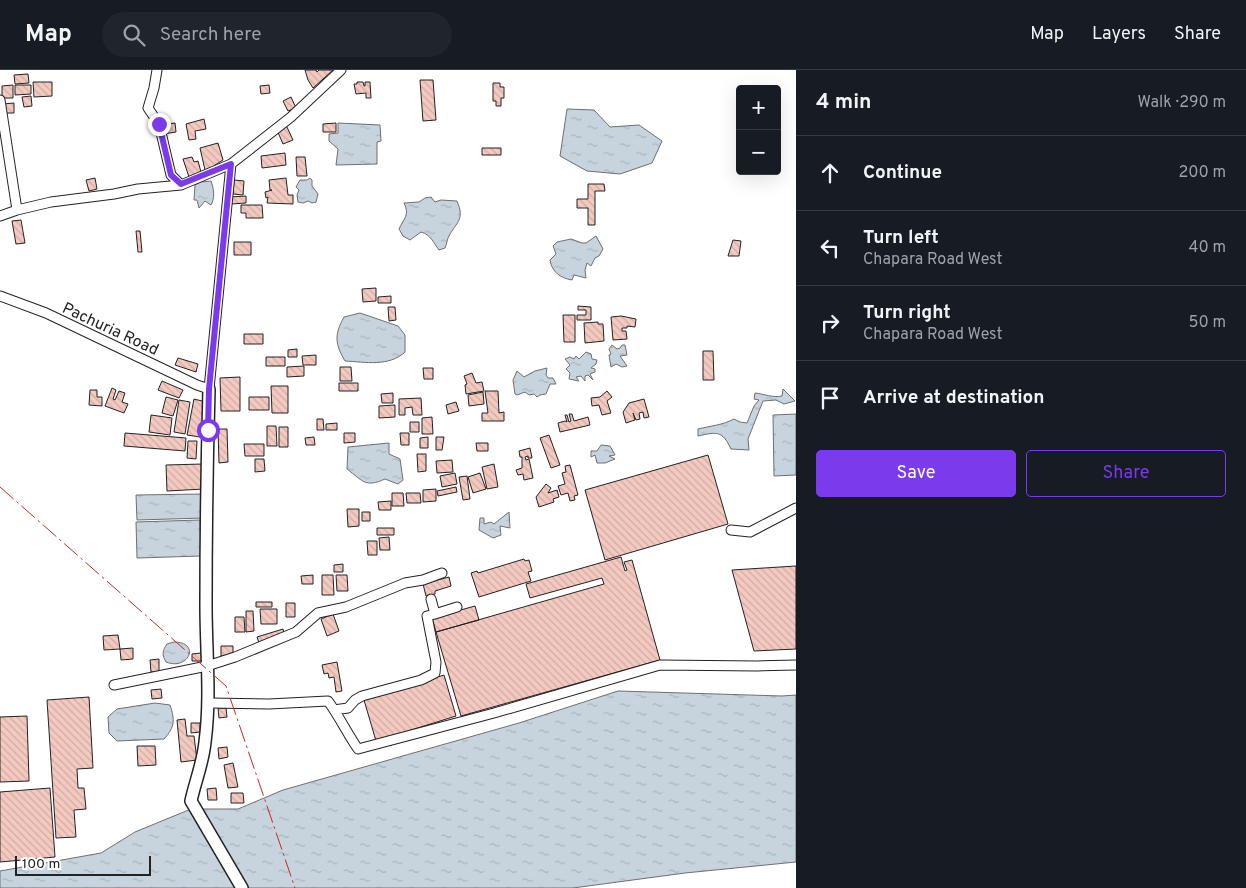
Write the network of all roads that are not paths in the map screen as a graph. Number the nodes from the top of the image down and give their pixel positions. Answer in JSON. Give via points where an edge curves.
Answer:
{"nodes":[{"id":1,"x":157,"y":70,"type":"edge"},
{"id":2,"x":341,"y":70,"type":"edge"},
{"id":3,"x":0,"y":100,"type":"edge"},
{"id":4,"x":231,"y":164,"type":"junction"},
{"id":5,"x":181,"y":184,"type":"junction"},
{"id":6,"x":17,"y":210,"type":"junction"},
{"id":7,"x":0,"y":216,"type":"edge"},
{"id":8,"x":0,"y":296,"type":"edge"},
{"id":9,"x":209,"y":389,"type":"junction"},
{"id":10,"x":796,"y":508,"type":"edge"},
{"id":11,"x":731,"y":530,"type":"dead end"},
{"id":12,"x":442,"y":573,"type":"dead end"},
{"id":13,"x":431,"y":598,"type":"dead end"},
{"id":14,"x":457,"y":607,"type":"dead end"},
{"id":15,"x":435,"y":614,"type":"junction"},
{"id":16,"x":796,"y":664,"type":"edge"},
{"id":17,"x":207,"y":666,"type":"junction"},
{"id":18,"x":114,"y":685,"type":"dead end"},
{"id":19,"x":209,"y":703,"type":"junction"},
{"id":20,"x":334,"y":710,"type":"junction"},
{"id":21,"x":242,"y":888,"type":"edge"}],
"edges":[{"from":1,"to":5,"type":"street","via":[[148,108],[159,124],[171,175]]},
{"from":2,"to":4,"type":"street","via":[[290,117]]},
{"from":3,"to":6,"type":"street"},
{"from":4,"to":5,"type":"street"},
{"from":4,"to":9,"type":"street"},
{"from":5,"to":6,"type":"street","via":[[50,202]]},
{"from":6,"to":7,"type":"street"},
{"from":8,"to":9,"type":"street","name":"Pachuria Road"},
{"from":9,"to":17,"type":"main road"},
{"from":10,"to":11,"type":"street","via":[[750,532]]},
{"from":12,"to":17,"type":"street","via":[[405,583],[346,607],[318,613],[296,632],[236,658]]},
{"from":13,"to":15,"type":"street"},
{"from":14,"to":15,"type":"street"},
{"from":15,"to":20,"type":"street","via":[[427,616],[436,662],[435,673],[362,696],[348,708]]},
{"from":16,"to":20,"type":"street","via":[[660,665],[358,749]]},
{"from":17,"to":18,"type":"street"},
{"from":17,"to":19,"type":"main road"},
{"from":19,"to":20,"type":"street","via":[[328,701]]},
{"from":19,"to":21,"type":"main road","via":[[201,766],[191,801]]}]}
